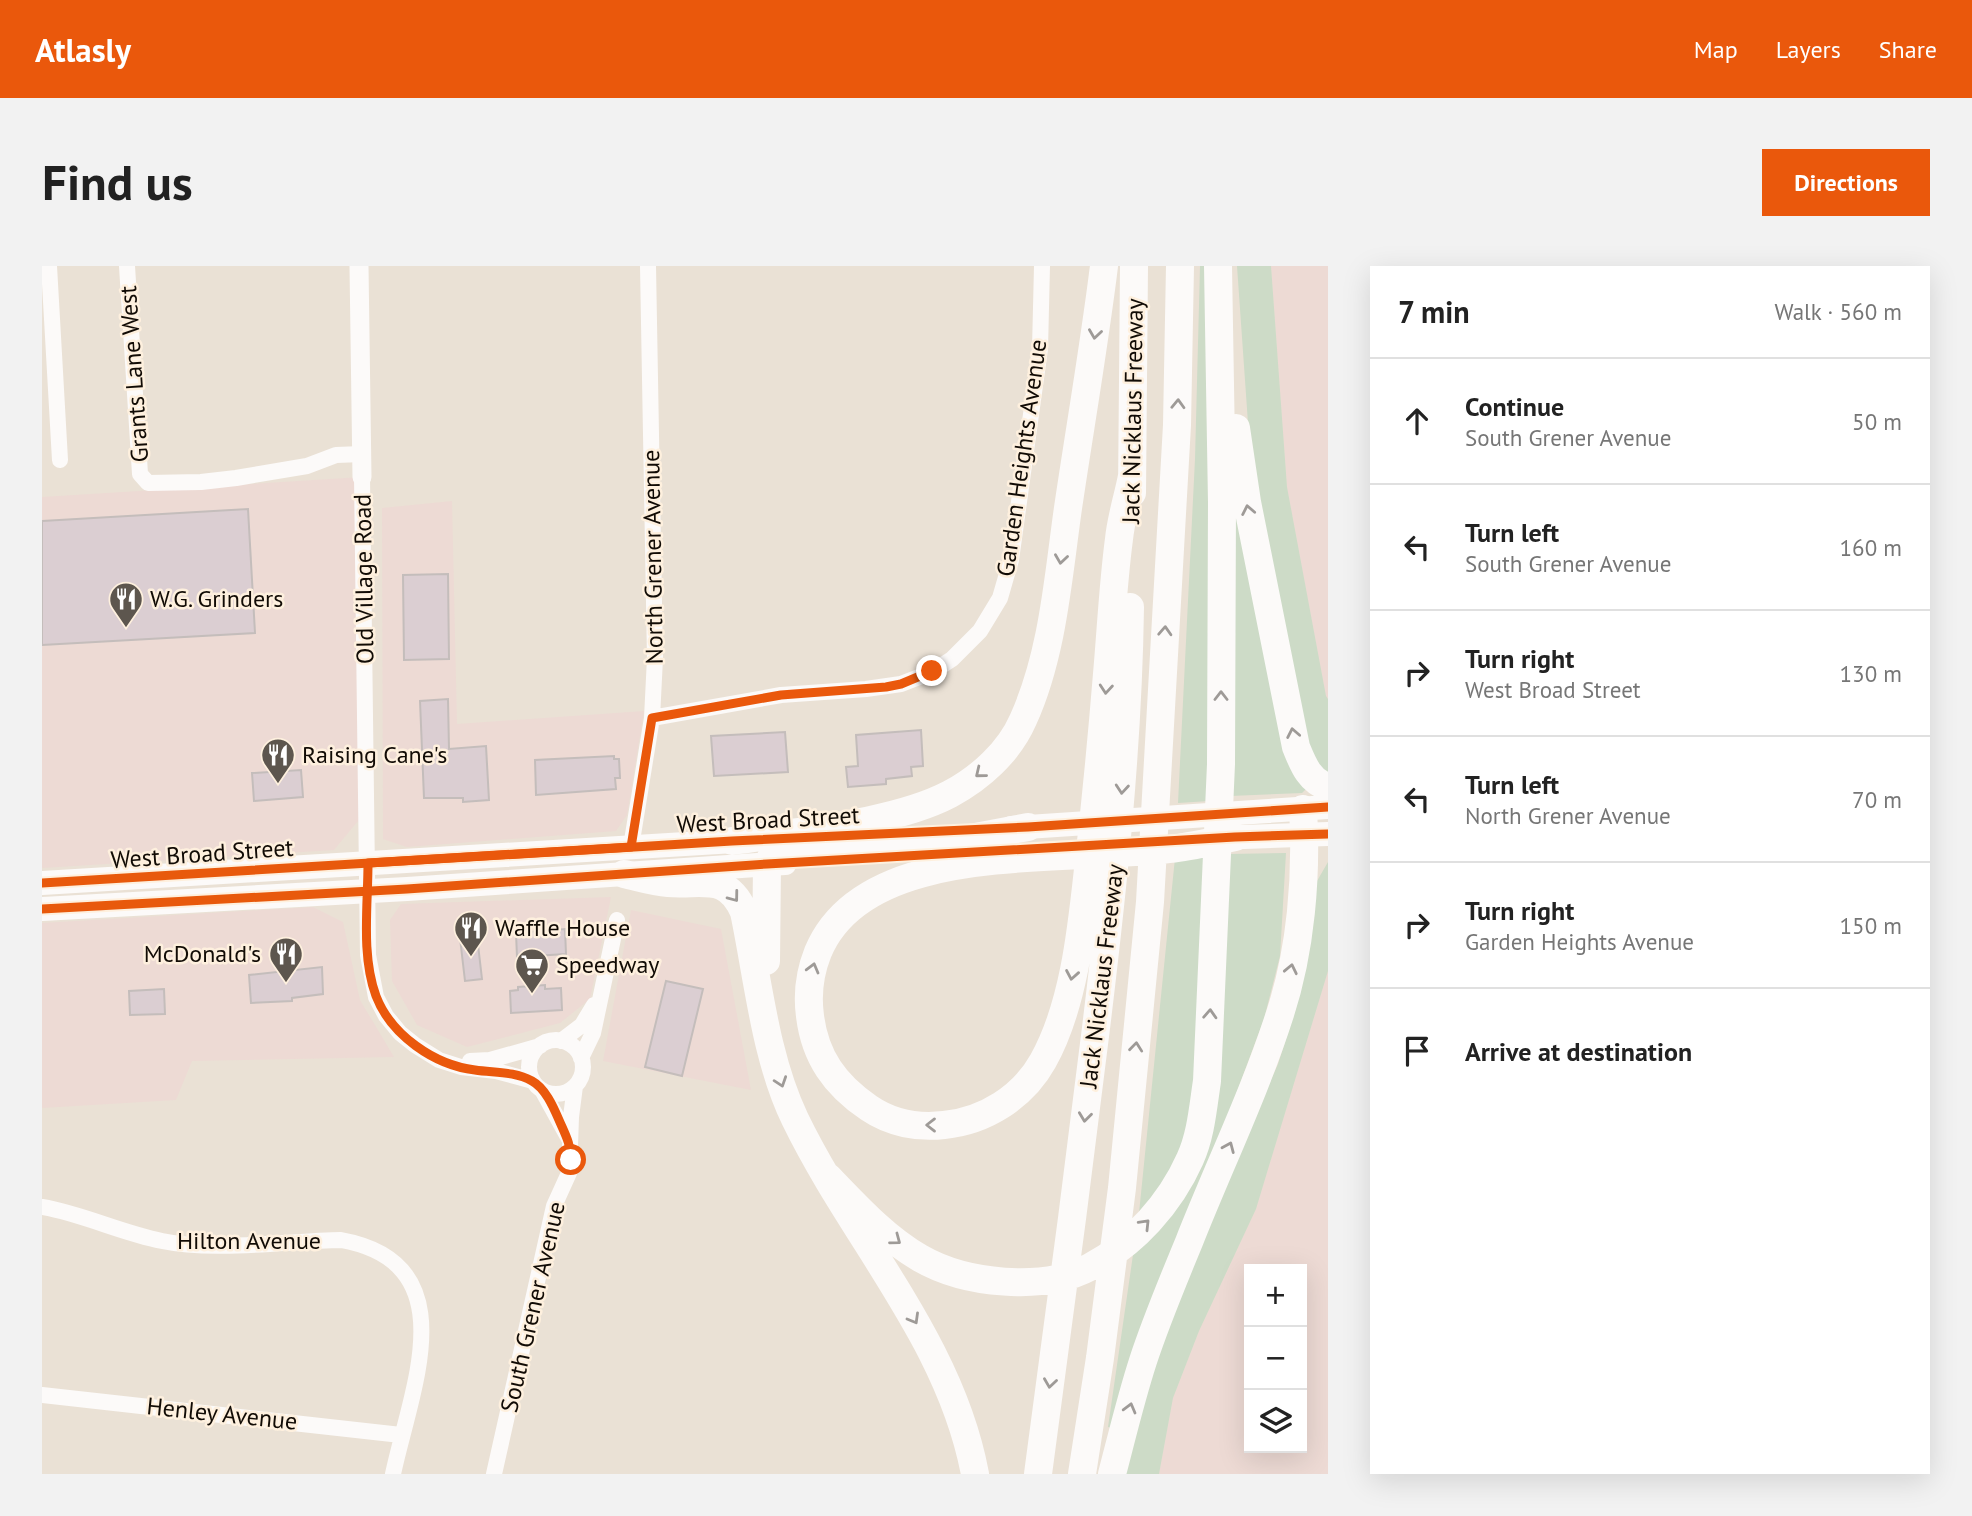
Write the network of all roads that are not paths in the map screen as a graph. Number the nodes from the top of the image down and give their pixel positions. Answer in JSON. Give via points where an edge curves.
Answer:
{"nodes":[{"id":1,"x":49,"y":266,"type":"edge"},
{"id":2,"x":127,"y":266,"type":"edge"},
{"id":3,"x":359,"y":266,"type":"edge"},
{"id":4,"x":648,"y":266,"type":"edge"},
{"id":5,"x":1042,"y":266,"type":"edge"},
{"id":6,"x":1104,"y":266,"type":"edge"},
{"id":7,"x":1134,"y":266,"type":"edge"},
{"id":8,"x":1180,"y":266,"type":"edge"},
{"id":9,"x":1220,"y":266,"type":"edge"},
{"id":10,"x":46,"y":300,"type":"edge"},
{"id":11,"x":49,"y":392,"type":"edge"},
{"id":12,"x":362,"y":454,"type":"junction"},
{"id":13,"x":60,"y":460,"type":"dead end"},
{"id":14,"x":362,"y":477,"type":"joint"},
{"id":15,"x":652,"y":718,"type":"junction"},
{"id":16,"x":1328,"y":787,"type":"edge"},
{"id":17,"x":1316,"y":821,"type":"edge"},
{"id":18,"x":1028,"y":827,"type":"junction"},
{"id":19,"x":1235,"y":837,"type":"junction"},
{"id":20,"x":732,"y":841,"type":"junction"},
{"id":21,"x":631,"y":847,"type":"junction"},
{"id":22,"x":368,"y":863,"type":"junction"},
{"id":23,"x":766,"y":864,"type":"junction"},
{"id":24,"x":624,"y":874,"type":"junction"},
{"id":25,"x":80,"y":881,"type":"junction"},
{"id":26,"x":42,"y":883,"type":"edge"},
{"id":27,"x":368,"y":891,"type":"junction"},
{"id":28,"x":42,"y":896,"type":"edge"},
{"id":29,"x":1097,"y":905,"type":"junction"},
{"id":30,"x":42,"y":909,"type":"edge"},
{"id":31,"x":617,"y":920,"type":"dead end"},
{"id":32,"x":601,"y":990,"type":"junction"},
{"id":33,"x":765,"y":1016,"type":"junction"},
{"id":34,"x":561,"y":1041,"type":"junction"},
{"id":35,"x":541,"y":1046,"type":"junction"},
{"id":36,"x":582,"y":1058,"type":"junction"},
{"id":37,"x":439,"y":1059,"type":"junction"},
{"id":38,"x":538,"y":1086,"type":"junction"},
{"id":39,"x":575,"y":1086,"type":"junction"},
{"id":40,"x":570,"y":1141,"type":"junction"},
{"id":41,"x":828,"y":1177,"type":"junction"},
{"id":42,"x":42,"y":1207,"type":"edge"},
{"id":43,"x":42,"y":1395,"type":"edge"},
{"id":44,"x":401,"y":1435,"type":"junction"},
{"id":45,"x":393,"y":1474,"type":"edge"},
{"id":46,"x":494,"y":1474,"type":"edge"},
{"id":47,"x":975,"y":1474,"type":"edge"},
{"id":48,"x":1038,"y":1474,"type":"edge"},
{"id":49,"x":1083,"y":1474,"type":"edge"},
{"id":50,"x":1112,"y":1474,"type":"edge"}],
"edges":[{"from":1,"to":10,"type":"street"},
{"from":2,"to":12,"type":"street","name":"Grants Lane West","via":[[144,481],[236,478],[307,466],[336,455]]},
{"from":3,"to":12,"type":"street","name":"Old Village Road"},
{"from":4,"to":15,"type":"street","name":"North Grener Avenue","via":[[655,658]]},
{"from":5,"to":15,"type":"street","name":"Garden Heights Avenue","via":[[1040,349],[1010,561],[1000,598],[980,631],[952,659],[901,684],[781,695]]},
{"from":6,"to":20,"type":"highway","one_way":true,"via":[[1042,671],[1011,742],[977,776],[923,806]]},
{"from":7,"to":29,"type":"highway","name":"Jack Nicklaus Freeway","one_way":true,"via":[[1132,471],[1119,535],[1098,774]]},
{"from":49,"to":8,"type":"highway","name":"Jack Nicklaus Freeway","one_way":true,"via":[[1122,1188],[1150,902],[1177,425]]},
{"from":16,"to":9,"type":"highway","one_way":true,"via":[[1312,778],[1296,747],[1245,489]]},
{"from":41,"to":9,"type":"highway","one_way":true,"via":[[920,1258],[956,1275],[1028,1282],[1089,1268],[1124,1245],[1168,1199],[1196,1145],[1207,1081],[1221,764]]},
{"from":10,"to":11,"type":"street"},
{"from":11,"to":13,"type":"street"},
{"from":12,"to":14,"type":"street","name":"Old Village Road"},
{"from":14,"to":22,"type":"street","name":"Old Village Road"},
{"from":15,"to":21,"type":"street","name":"North Grener Avenue"},
{"from":17,"to":18,"type":"main road","name":"West Broad Street"},
{"from":17,"to":19,"type":"main road","name":"West Broad Street"},
{"from":50,"to":17,"type":"highway","one_way":true,"via":[[1143,1361],[1281,1012],[1297,935],[1305,860]]},
{"from":18,"to":20,"type":"main road","name":"West Broad Street"},
{"from":18,"to":23,"type":"highway","via":[[970,838],[782,854]]},
{"from":19,"to":23,"type":"main road","name":"West Broad Street"},
{"from":29,"to":19,"type":"highway","one_way":true,"via":[[1042,1062],[1024,1087],[983,1116],[934,1126],[894,1120],[874,1112],[827,1070],[811,1030],[813,964],[835,922],[864,897],[897,881],[950,866],[1176,849]]},
{"from":20,"to":21,"type":"main road","name":"West Broad Street"},
{"from":21,"to":22,"type":"main road","name":"West Broad Street"},
{"from":22,"to":25,"type":"main road","name":"West Broad Street"},
{"from":22,"to":27,"type":"street","name":"Old Village Road"},
{"from":23,"to":24,"type":"main road","name":"West Broad Street"},
{"from":23,"to":33,"type":"highway"},
{"from":24,"to":27,"type":"main road","name":"West Broad Street"},
{"from":24,"to":33,"type":"highway","one_way":true,"via":[[667,883],[721,885],[733,893],[744,912]]},
{"from":25,"to":26,"type":"main road","name":"West Broad Street"},
{"from":25,"to":28,"type":"main road","via":[[71,891]]},
{"from":27,"to":30,"type":"main road","name":"West Broad Street"},
{"from":27,"to":37,"type":"street","via":[[368,956],[376,997],[400,1033]]},
{"from":29,"to":48,"type":"highway","name":"Jack Nicklaus Freeway","one_way":true,"via":[[1073,1218]]},
{"from":31,"to":32,"type":"street"},
{"from":32,"to":34,"type":"street","via":[[582,1025]]},
{"from":32,"to":36,"type":"street","via":[[593,1033]]},
{"from":33,"to":41,"type":"highway","one_way":true,"via":[[773,1058],[794,1118]]},
{"from":34,"to":35,"type":"street"},
{"from":34,"to":36,"type":"street"},
{"from":35,"to":37,"type":"street","via":[[490,1059]]},
{"from":35,"to":38,"type":"street","via":[[529,1066]]},
{"from":36,"to":39,"type":"street","via":[[582,1075]]},
{"from":37,"to":38,"type":"street"},
{"from":38,"to":39,"type":"street","via":[[556,1094]]},
{"from":38,"to":40,"type":"street"},
{"from":39,"to":40,"type":"street","name":"South Grener Avenue"},
{"from":40,"to":46,"type":"street","name":"South Grener Avenue","via":[[569,1173],[554,1206]]},
{"from":41,"to":47,"type":"highway","one_way":true,"via":[[933,1352],[954,1399]]},
{"from":42,"to":44,"type":"street","name":"Hilton Avenue","via":[[184,1244],[341,1240],[384,1253],[407,1275],[418,1298],[423,1334]]},
{"from":43,"to":44,"type":"street","name":"Henley Avenue"},
{"from":44,"to":45,"type":"street"}]}
